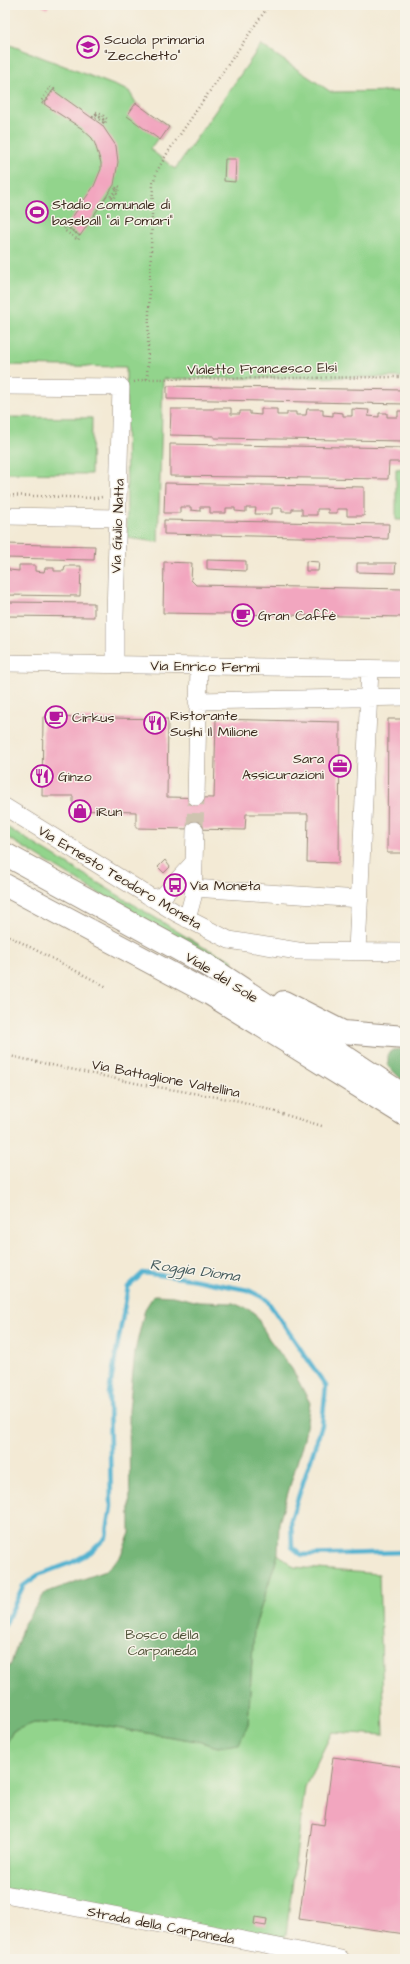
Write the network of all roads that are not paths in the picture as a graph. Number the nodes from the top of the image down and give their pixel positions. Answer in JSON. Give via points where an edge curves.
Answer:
{"nodes":[{"id":1,"x":5,"y":386,"type":"edge"},
{"id":2,"x":5,"y":516,"type":"edge"},
{"id":3,"x":118,"y":518,"type":"junction"},
{"id":4,"x":5,"y":663,"type":"edge"},
{"id":5,"x":115,"y":664,"type":"junction"},
{"id":6,"x":198,"y":666,"type":"junction"},
{"id":7,"x":370,"y":669,"type":"junction"},
{"id":8,"x":405,"y":669,"type":"edge"},
{"id":9,"x":405,"y":697,"type":"edge"},
{"id":10,"x":369,"y":698,"type":"junction"},
{"id":11,"x":197,"y":701,"type":"junction"},
{"id":12,"x":196,"y":797,"type":"tunnel mouth"},
{"id":13,"x":5,"y":807,"type":"edge"},
{"id":14,"x":195,"y":830,"type":"tunnel mouth"},
{"id":15,"x":5,"y":854,"type":"edge"},
{"id":16,"x":5,"y":857,"type":"edge"},
{"id":17,"x":194,"y":862,"type":"junction"},
{"id":18,"x":34,"y":869,"type":"junction"},
{"id":19,"x":5,"y":885,"type":"edge"},
{"id":20,"x":193,"y":888,"type":"junction"},
{"id":21,"x":5,"y":890,"type":"edge"},
{"id":22,"x":151,"y":898,"type":"junction"},
{"id":23,"x":360,"y":900,"type":"junction"},
{"id":24,"x":48,"y":907,"type":"junction"},
{"id":25,"x":187,"y":919,"type":"junction"},
{"id":26,"x":357,"y":951,"type":"junction"},
{"id":27,"x":405,"y":952,"type":"edge"},
{"id":28,"x":204,"y":964,"type":"junction"},
{"id":29,"x":405,"y":1037,"type":"edge"},
{"id":30,"x":405,"y":1096,"type":"edge"},
{"id":31,"x":405,"y":1115,"type":"edge"},
{"id":32,"x":5,"y":1894,"type":"edge"},
{"id":33,"x":316,"y":1957,"type":"edge"},
{"id":34,"x":340,"y":1959,"type":"edge"}],
"edges":[{"from":1,"to":3,"type":"street","name":"Via Giulio Natta","via":[[120,387]]},
{"from":2,"to":3,"type":"street"},
{"from":3,"to":5,"type":"street","name":"Via Giulio Natta"},
{"from":4,"to":5,"type":"street","name":"Via Enrico Fermi"},
{"from":5,"to":6,"type":"street","name":"Via Enrico Fermi"},
{"from":6,"to":7,"type":"street","name":"Via Enrico Fermi"},
{"from":6,"to":11,"type":"street"},
{"from":7,"to":8,"type":"street","name":"Via Enrico Fermi"},
{"from":7,"to":10,"type":"street"},
{"from":9,"to":10,"type":"street"},
{"from":10,"to":11,"type":"street"},
{"from":10,"to":23,"type":"street"},
{"from":11,"to":12,"type":"street"},
{"from":13,"to":22,"type":"street","name":"Via Ernesto Teodoro Moneta"},
{"from":14,"to":17,"type":"street"},
{"from":15,"to":18,"type":"highway"},
{"from":16,"to":18,"type":"highway"},
{"from":17,"to":20,"type":"street"},
{"from":17,"to":22,"type":"street","via":[[163,896]]},
{"from":18,"to":28,"type":"highway","name":"Viale del Sole"},
{"from":19,"to":24,"type":"highway"},
{"from":20,"to":23,"type":"street"},
{"from":20,"to":25,"type":"street"},
{"from":21,"to":24,"type":"highway"},
{"from":22,"to":25,"type":"street","name":"Via Ernesto Teodoro Moneta"},
{"from":23,"to":26,"type":"street"},
{"from":24,"to":31,"type":"highway","name":"Viale del Sole","via":[[210,994]]},
{"from":25,"to":26,"type":"street","name":"Via Ernesto Teodoro Moneta","via":[[230,940],[298,951]]},
{"from":26,"to":27,"type":"street","name":"Via Ernesto Teodoro Moneta"},
{"from":28,"to":29,"type":"highway","via":[[343,1032]]},
{"from":28,"to":30,"type":"highway","name":"Viale del Sole"},
{"from":32,"to":33,"type":"street","name":"Strada della Carpaneda"},
{"from":33,"to":34,"type":"street","name":"Strada della Carpaneda"}]}
